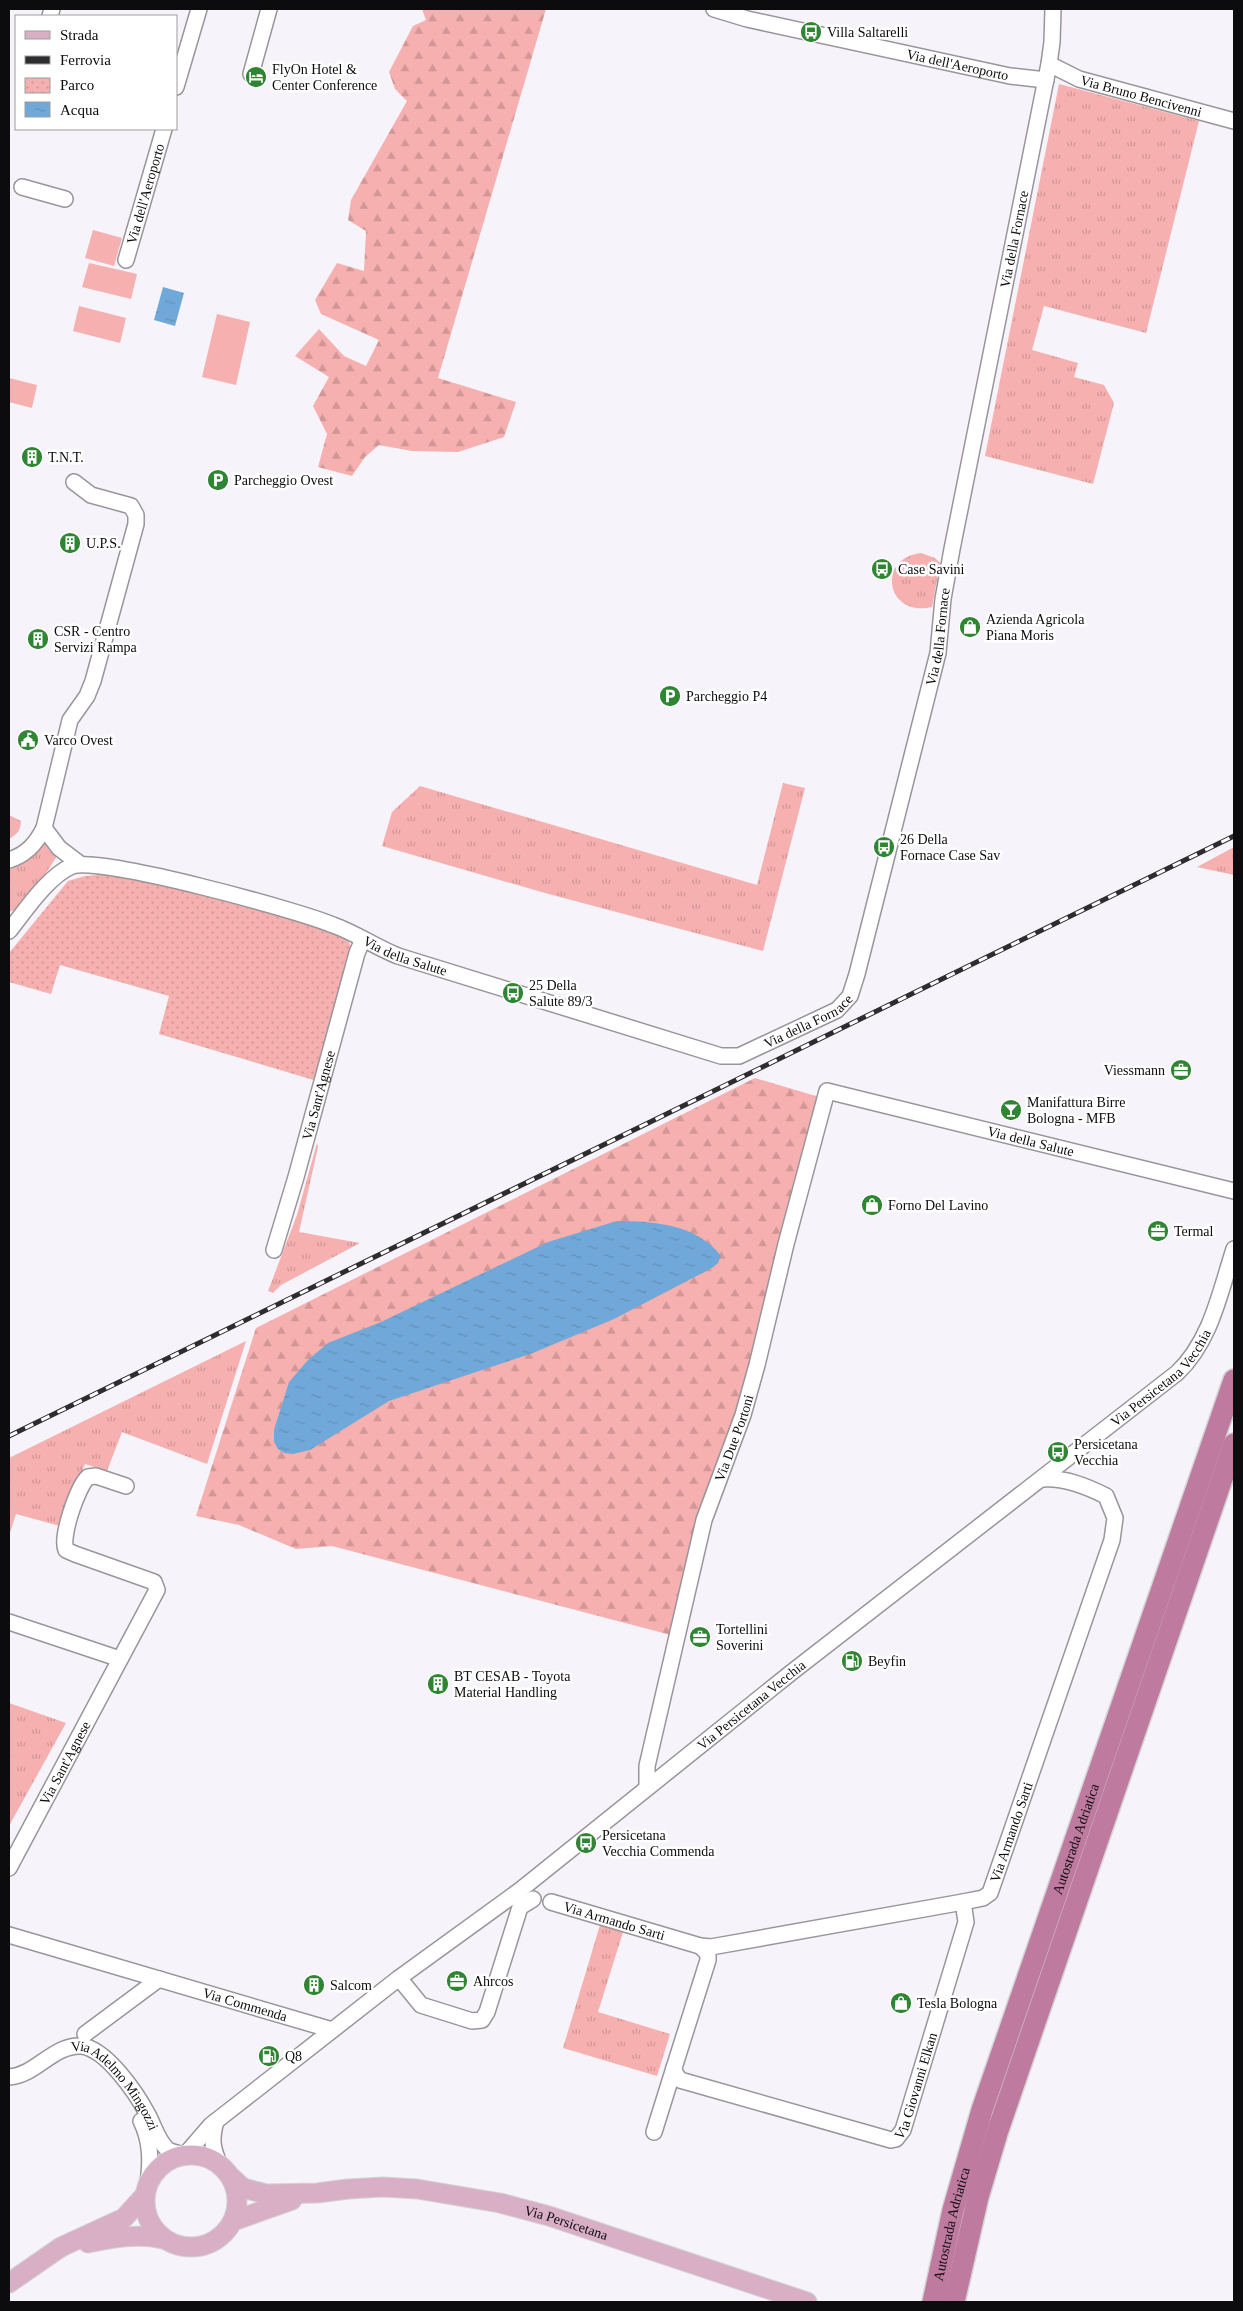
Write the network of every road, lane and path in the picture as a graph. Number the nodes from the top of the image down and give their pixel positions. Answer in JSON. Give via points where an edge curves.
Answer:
{"nodes":[{"id":1,"x":199,"y":9,"type":"edge"},
{"id":2,"x":269,"y":9,"type":"edge"},
{"id":3,"x":714,"y":9,"type":"edge"},
{"id":4,"x":1053,"y":9,"type":"edge"},
{"id":5,"x":1049,"y":64,"type":"junction"},
{"id":6,"x":251,"y":74,"type":"dead end"},
{"id":7,"x":1046,"y":80,"type":"junction"},
{"id":8,"x":178,"y":81,"type":"edge"},
{"id":9,"x":1234,"y":121,"type":"edge"},
{"id":10,"x":164,"y":130,"type":"edge"},
{"id":11,"x":22,"y":187,"type":"dead end"},
{"id":12,"x":66,"y":199,"type":"dead end"},
{"id":13,"x":126,"y":260,"type":"dead end"},
{"id":14,"x":74,"y":482,"type":"dead end"},
{"id":15,"x":44,"y":828,"type":"junction"},
{"id":16,"x":9,"y":860,"type":"edge"},
{"id":17,"x":80,"y":864,"type":"junction"},
{"id":18,"x":9,"y":931,"type":"edge"},
{"id":19,"x":363,"y":939,"type":"junction"},
{"id":20,"x":729,"y":1057,"type":"joint"},
{"id":21,"x":827,"y":1091,"type":"joint"},
{"id":22,"x":1234,"y":1192,"type":"edge"},
{"id":23,"x":1234,"y":1249,"type":"edge"},
{"id":24,"x":274,"y":1250,"type":"dead end"},
{"id":25,"x":1234,"y":1380,"type":"edge"},
{"id":26,"x":1234,"y":1444,"type":"edge"},
{"id":27,"x":1060,"y":1465,"type":"junction"},
{"id":28,"x":1042,"y":1479,"type":"junction"},
{"id":29,"x":1068,"y":1481,"type":"junction"},
{"id":30,"x":126,"y":1486,"type":"dead end"},
{"id":31,"x":9,"y":1622,"type":"edge"},
{"id":32,"x":120,"y":1659,"type":"junction"},
{"id":33,"x":647,"y":1786,"type":"junction"},
{"id":34,"x":9,"y":1868,"type":"edge"},
{"id":35,"x":538,"y":1876,"type":"junction"},
{"id":36,"x":519,"y":1891,"type":"junction"},
{"id":37,"x":533,"y":1899,"type":"junction"},
{"id":38,"x":551,"y":1902,"type":"junction"},
{"id":39,"x":963,"y":1902,"type":"junction"},
{"id":40,"x":9,"y":1935,"type":"edge"},
{"id":41,"x":700,"y":1946,"type":"junction"},
{"id":42,"x":399,"y":1978,"type":"junction"},
{"id":43,"x":159,"y":1979,"type":"junction"},
{"id":44,"x":332,"y":2030,"type":"junction"},
{"id":45,"x":84,"y":2034,"type":"dead end"},
{"id":46,"x":677,"y":2074,"type":"junction"},
{"id":47,"x":9,"y":2077,"type":"edge"},
{"id":48,"x":9,"y":2086,"type":"edge"},
{"id":49,"x":212,"y":2124,"type":"junction"},
{"id":50,"x":654,"y":2132,"type":"dead end"},
{"id":51,"x":185,"y":2155,"type":"junction"},
{"id":52,"x":225,"y":2170,"type":"junction"},
{"id":53,"x":146,"y":2189,"type":"junction"},
{"id":54,"x":317,"y":2193,"type":"junction"},
{"id":55,"x":233,"y":2221,"type":"junction"},
{"id":56,"x":163,"y":2238,"type":"junction"},
{"id":57,"x":44,"y":2259,"type":"junction"},
{"id":58,"x":9,"y":2283,"type":"edge"},
{"id":59,"x":807,"y":2302,"type":"edge"},
{"id":60,"x":933,"y":2302,"type":"edge"},
{"id":61,"x":954,"y":2302,"type":"edge"}],
"edges":[{"from":1,"to":8,"type":"street"},
{"from":2,"to":6,"type":"street"},
{"from":3,"to":7,"type":"street","name":"Via dell'Aeroporto","via":[[1010,76]]},
{"from":4,"to":5,"type":"street"},
{"from":5,"to":7,"type":"street"},
{"from":5,"to":9,"type":"street","name":"Via Bruno Bencivenni","via":[[1079,78]]},
{"from":7,"to":20,"type":"street","name":"Via della Fornace","via":[[951,556],[938,653],[850,996],[837,1010],[745,1053]]},
{"from":10,"to":13,"type":"street","name":"Via dell'Aeroporto"},
{"from":11,"to":12,"type":"street"},
{"from":14,"to":15,"type":"street","via":[[91,495],[130,506],[136,515],[136,524],[93,681],[70,720]]},
{"from":15,"to":16,"type":"street","via":[[27,851]]},
{"from":15,"to":17,"type":"street","via":[[59,848]]},
{"from":17,"to":18,"type":"street","via":[[64,870],[53,879]]},
{"from":17,"to":19,"type":"street","name":"Via della Salute","via":[[116,868],[259,903],[320,920]]},
{"from":19,"to":20,"type":"street","name":"Via della Salute","via":[[398,956]]},
{"from":19,"to":24,"type":"street","name":"Via Sant'Agnese"},
{"from":21,"to":22,"type":"street","name":"Via della Salute"},
{"from":21,"to":33,"type":"street","name":"Via Due Portoni","via":[[758,1365],[704,1520],[648,1766]]},
{"from":23,"to":27,"type":"street","name":"Via Persicetana Vecchia","via":[[1208,1329],[1188,1363]]},
{"from":25,"to":60,"type":"highway","name":"Autostrada Adriatica","via":[[982,2110],[953,2210]]},
{"from":26,"to":61,"type":"highway","name":"Autostrada Adriatica","via":[[996,2137],[978,2196]]},
{"from":27,"to":28,"type":"street","name":"Via Persicetana Vecchia"},
{"from":27,"to":29,"type":"street"},
{"from":28,"to":29,"type":"street","name":"Via Armando Sarti"},
{"from":28,"to":33,"type":"street","name":"Via Persicetana Vecchia"},
{"from":29,"to":39,"type":"street","name":"Via Armando Sarti","via":[[1106,1496],[1115,1518],[1112,1540],[990,1893],[983,1898]]},
{"from":30,"to":32,"type":"street","name":"Via Sant'Agnese","via":[[88,1476],[82,1484],[63,1542],[70,1552],[154,1582],[157,1586]]},
{"from":31,"to":32,"type":"street"},
{"from":32,"to":34,"type":"street","name":"Via Sant'Agnese"},
{"from":33,"to":35,"type":"street","name":"Via Persicetana Vecchia"},
{"from":35,"to":36,"type":"street","name":"Via Persicetana Vecchia"},
{"from":35,"to":38,"type":"street","name":"Via Armando Sarti","via":[[540,1894]]},
{"from":36,"to":37,"type":"street","name":"Via Armando Sarti"},
{"from":36,"to":42,"type":"street","name":"Via Persicetana Vecchia"},
{"from":37,"to":38,"type":"street","name":"Via Armando Sarti"},
{"from":37,"to":42,"type":"street","via":[[520,1907],[482,2020],[472,2021],[421,2005]]},
{"from":38,"to":41,"type":"street","name":"Via Armando Sarti"},
{"from":39,"to":41,"type":"street","name":"Via Armando Sarti","via":[[711,1947]]},
{"from":39,"to":46,"type":"street","name":"Via Giovanni Elkan","via":[[966,1922],[902,2130],[896,2139],[852,2130]]},
{"from":40,"to":43,"type":"street","name":"Via Commenda"},
{"from":41,"to":46,"type":"street","via":[[708,1954],[708,1960]]},
{"from":42,"to":44,"type":"street","name":"Via Persicetana Vecchia"},
{"from":43,"to":44,"type":"street","name":"Via Commenda"},
{"from":43,"to":45,"type":"street"},
{"from":44,"to":49,"type":"street","name":"Via Persicetana Vecchia"},
{"from":46,"to":50,"type":"street"},
{"from":47,"to":51,"type":"street","name":"Via Adelmo Mingozzi","via":[[30,2071],[62,2049],[79,2046],[97,2051],[118,2072],[146,2111],[166,2148]]},
{"from":48,"to":53,"type":"street","name":"Via Adelmo Mingozzi","via":[[26,2084],[68,2056],[92,2060],[128,2100],[144,2127],[151,2160]]},
{"from":49,"to":51,"type":"street","name":"Via Persicetana Vecchia"},
{"from":49,"to":52,"type":"street","via":[[212,2142]]},
{"from":51,"to":52,"type":"main road","via":[[203,2156]]},
{"from":51,"to":53,"type":"main road","via":[[162,2164]]},
{"from":52,"to":54,"type":"main road","name":"Via Persicetana","via":[[243,2188],[260,2193]]},
{"from":52,"to":55,"type":"main road","via":[[237,2198]]},
{"from":53,"to":56,"type":"main road","via":[[146,2215]]},
{"from":53,"to":57,"type":"main road","via":[[124,2218],[78,2238]]},
{"from":54,"to":55,"type":"main road","name":"Via Persicetana"},
{"from":54,"to":59,"type":"main road","name":"Via Persicetana","via":[[365,2188],[417,2189],[500,2203],[550,2216]]},
{"from":55,"to":56,"type":"main road","via":[[224,2233],[206,2245],[184,2247]]},
{"from":56,"to":57,"type":"main road","via":[[149,2235],[113,2238],[83,2244]]},
{"from":57,"to":58,"type":"main road"}]}
